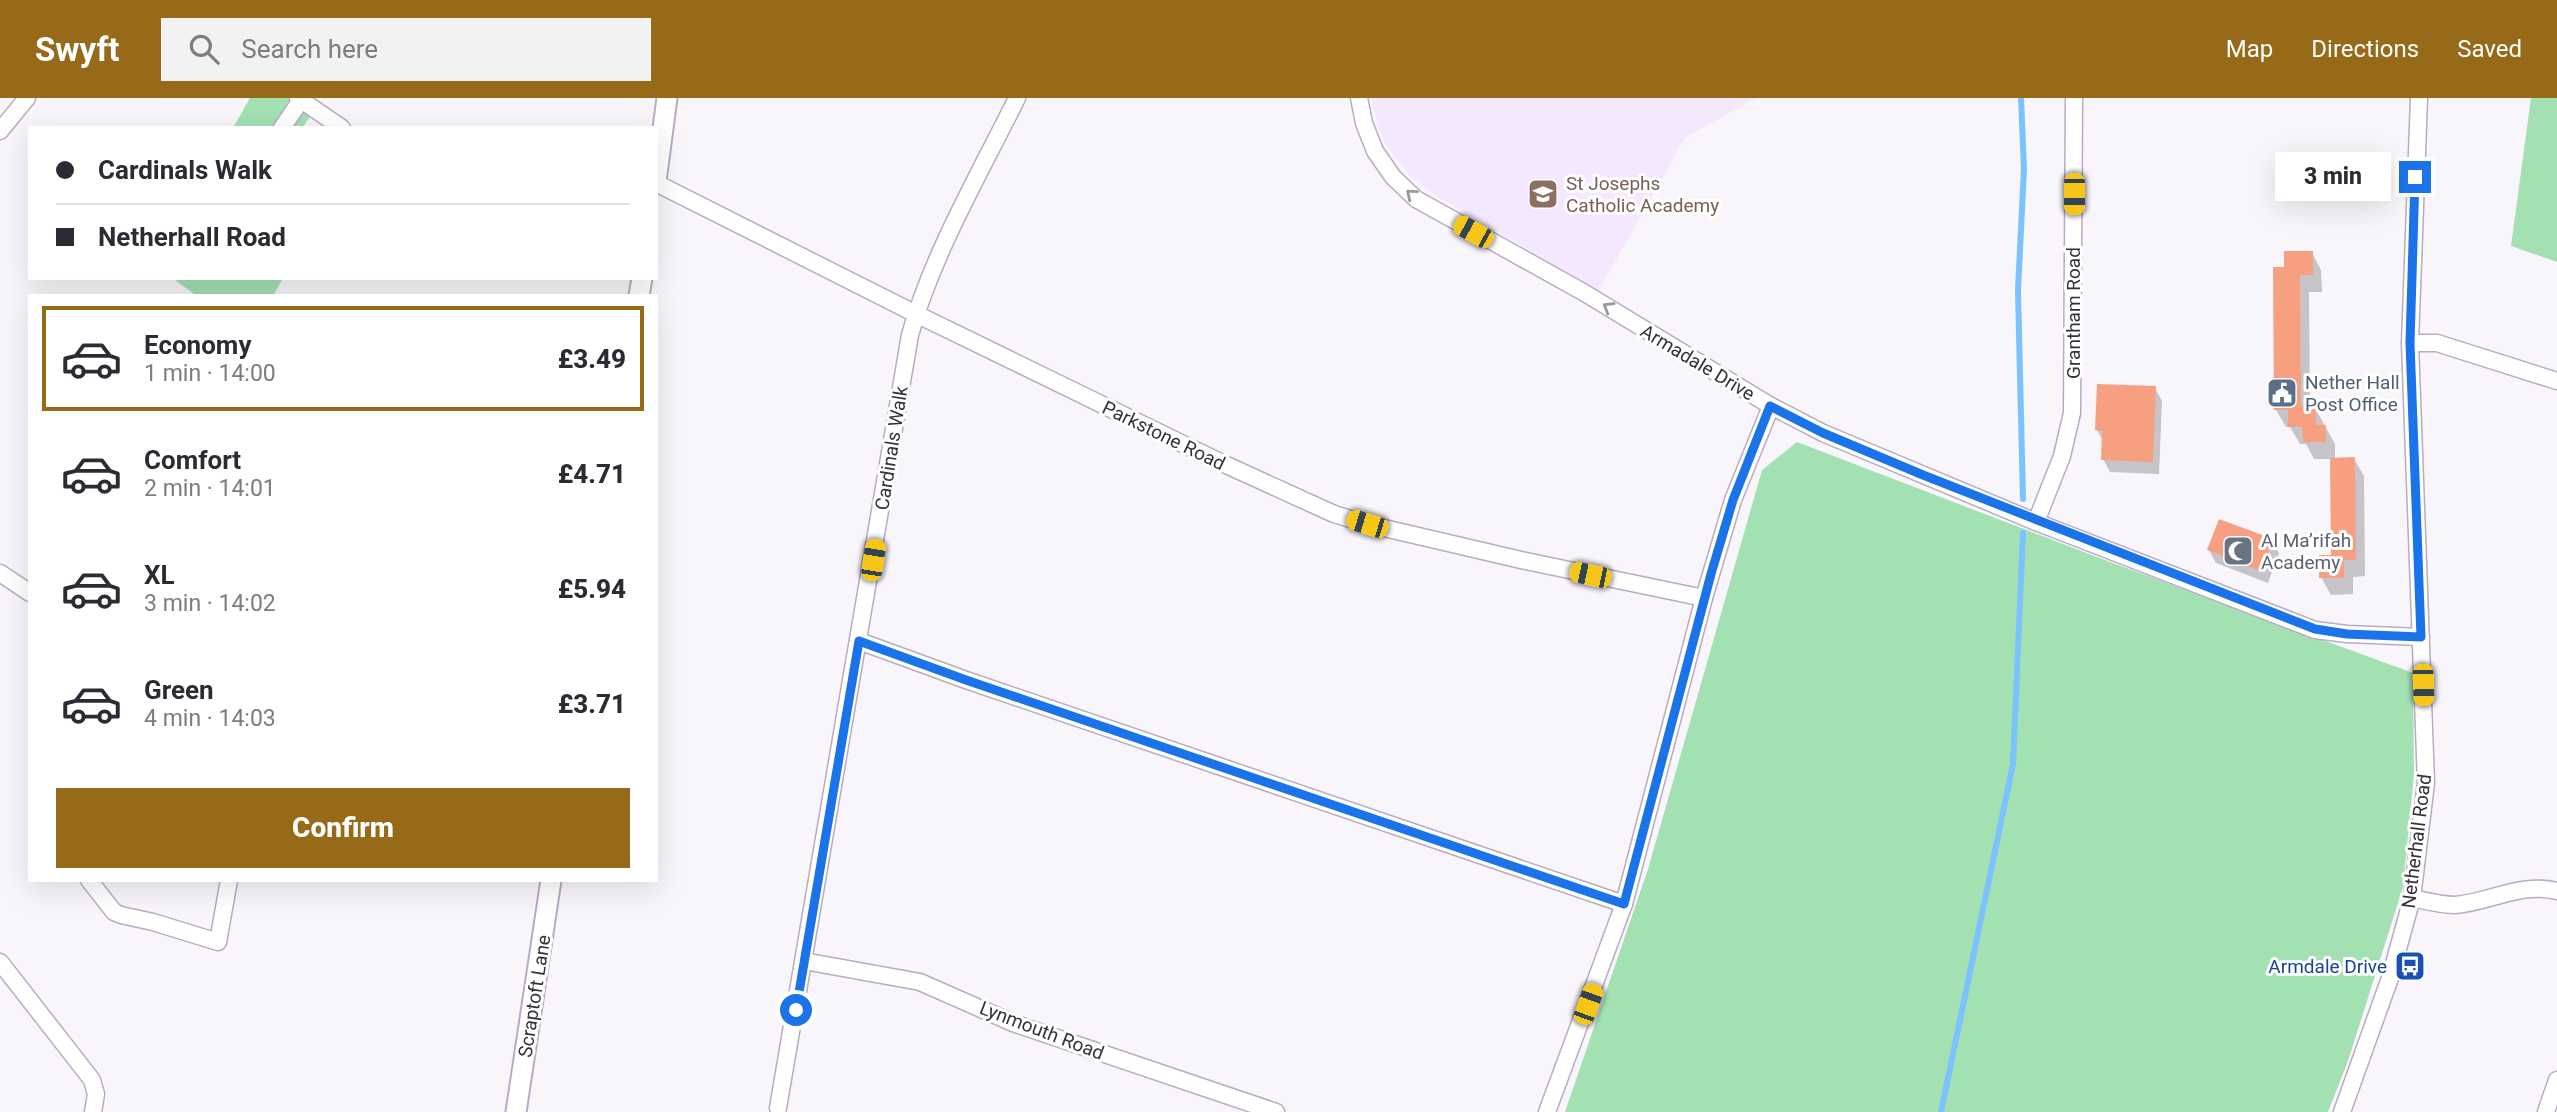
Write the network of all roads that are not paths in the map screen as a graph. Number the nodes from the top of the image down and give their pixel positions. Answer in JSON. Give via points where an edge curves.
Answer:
{"nodes":[{"id":1,"x":27,"y":98,"type":"edge"},
{"id":2,"x":667,"y":98,"type":"edge"},
{"id":3,"x":1017,"y":98,"type":"edge"},
{"id":4,"x":1359,"y":98,"type":"edge"},
{"id":5,"x":2074,"y":98,"type":"edge"},
{"id":6,"x":2419,"y":98,"type":"edge"},
{"id":7,"x":300,"y":99,"type":"edge"},
{"id":8,"x":283,"y":126,"type":"edge"},
{"id":9,"x":339,"y":126,"type":"edge"},
{"id":10,"x":0,"y":131,"type":"edge"},
{"id":11,"x":658,"y":167,"type":"edge"},
{"id":12,"x":658,"y":183,"type":"edge"},
{"id":13,"x":916,"y":314,"type":"junction"},
{"id":14,"x":2410,"y":343,"type":"junction"},
{"id":15,"x":2557,"y":381,"type":"edge"},
{"id":16,"x":1770,"y":406,"type":"junction"},
{"id":17,"x":2036,"y":522,"type":"junction"},
{"id":18,"x":2,"y":579,"type":"edge"},
{"id":19,"x":28,"y":592,"type":"edge"},
{"id":20,"x":1704,"y":598,"type":"junction"},
{"id":21,"x":2421,"y":637,"type":"junction"},
{"id":22,"x":859,"y":641,"type":"junction"},
{"id":23,"x":91,"y":882,"type":"edge"},
{"id":24,"x":229,"y":882,"type":"edge"},
{"id":25,"x":551,"y":882,"type":"edge"},
{"id":26,"x":2557,"y":891,"type":"edge"},
{"id":27,"x":2412,"y":898,"type":"junction"},
{"id":28,"x":1624,"y":904,"type":"junction"},
{"id":29,"x":804,"y":961,"type":"junction"},
{"id":30,"x":0,"y":962,"type":"edge"},
{"id":31,"x":2557,"y":1080,"type":"edge"},
{"id":32,"x":778,"y":1108,"type":"dead end"},
{"id":33,"x":93,"y":1112,"type":"edge"},
{"id":34,"x":516,"y":1112,"type":"edge"},
{"id":35,"x":1276,"y":1112,"type":"edge"},
{"id":36,"x":1547,"y":1112,"type":"edge"},
{"id":37,"x":2342,"y":1112,"type":"edge"},
{"id":38,"x":2546,"y":1112,"type":"edge"}],
"edges":[{"from":1,"to":10,"type":"street"},
{"from":2,"to":11,"type":"street"},
{"from":3,"to":13,"type":"street","name":"Cardinals Walk"},
{"from":16,"to":4,"type":"street","name":"Armadale Drive","one_way":true,"via":[[1583,292],[1416,199],[1379,157]]},
{"from":5,"to":17,"type":"street","name":"Grantham Road","via":[[2072,413],[2062,456]]},
{"from":6,"to":14,"type":"street","name":"Netherhall Road"},
{"from":7,"to":8,"type":"street"},
{"from":7,"to":9,"type":"street"},
{"from":12,"to":13,"type":"street","name":"Parkstone Road"},
{"from":13,"to":20,"type":"street","name":"Parkstone Road","via":[[1334,513],[1521,560]]},
{"from":13,"to":22,"type":"street","name":"Cardinals Walk"},
{"from":14,"to":15,"type":"street","via":[[2437,343]]},
{"from":14,"to":21,"type":"street","name":"Netherhall Road"},
{"from":16,"to":17,"type":"street","name":"Armadale Drive","via":[[1834,438]]},
{"from":16,"to":20,"type":"street","via":[[1733,500]]},
{"from":17,"to":21,"type":"street","name":"Armadale Drive","via":[[2315,629]]},
{"from":18,"to":19,"type":"street"},
{"from":20,"to":28,"type":"street"},
{"from":21,"to":27,"type":"street","name":"Netherhall Road","via":[[2426,783]]},
{"from":22,"to":28,"type":"street"},
{"from":22,"to":29,"type":"street","name":"Cardinals Walk"},
{"from":23,"to":24,"type":"street","via":[[114,912],[218,942]]},
{"from":25,"to":34,"type":"street","name":"Scraptoft Lane"},
{"from":26,"to":27,"type":"street","via":[[2519,889],[2457,905]]},
{"from":27,"to":37,"type":"street","name":"Netherhall Road"},
{"from":28,"to":36,"type":"street"},
{"from":29,"to":32,"type":"street","name":"Cardinals Walk"},
{"from":29,"to":35,"type":"street","name":"Lynmouth Road","via":[[920,982],[1013,1023]]},
{"from":30,"to":33,"type":"street","via":[[92,1080],[96,1094]]},
{"from":31,"to":38,"type":"street"}]}
